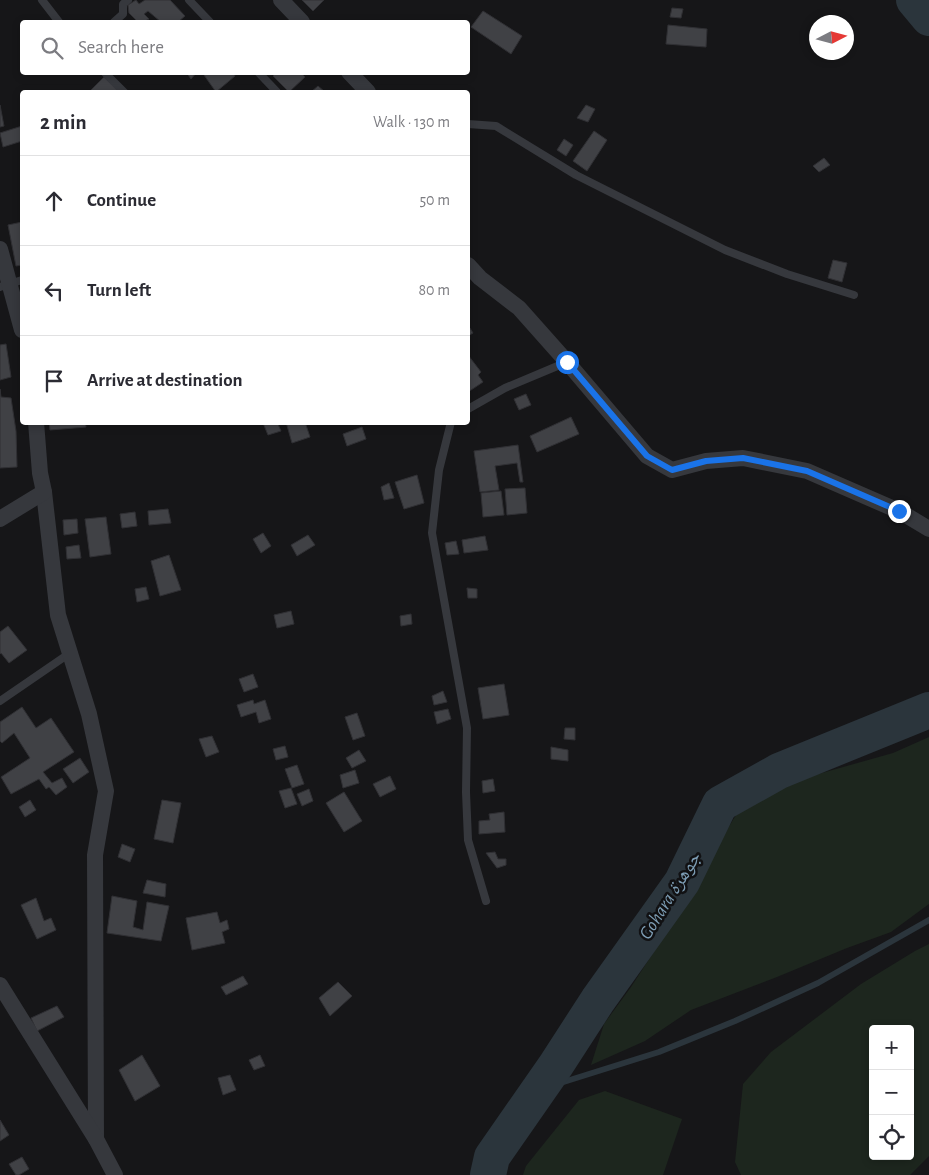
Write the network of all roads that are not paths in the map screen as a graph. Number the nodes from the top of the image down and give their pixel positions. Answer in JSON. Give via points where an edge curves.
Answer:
{"nodes":[{"id":1,"x":42,"y":0,"type":"edge"},
{"id":2,"x":128,"y":0,"type":"edge"},
{"id":3,"x":188,"y":0,"type":"edge"},
{"id":4,"x":281,"y":0,"type":"edge"},
{"id":5,"x":57,"y":20,"type":"edge"},
{"id":6,"x":116,"y":20,"type":"edge"},
{"id":7,"x":208,"y":20,"type":"edge"},
{"id":8,"x":300,"y":20,"type":"edge"},
{"id":9,"x":107,"y":75,"type":"edge"},
{"id":10,"x":261,"y":75,"type":"edge"},
{"id":11,"x":352,"y":75,"type":"edge"},
{"id":12,"x":122,"y":90,"type":"edge"},
{"id":13,"x":275,"y":90,"type":"edge"},
{"id":14,"x":366,"y":90,"type":"edge"},
{"id":15,"x":470,"y":124,"type":"edge"},
{"id":16,"x":0,"y":249,"type":"edge"},
{"id":17,"x":470,"y":267,"type":"edge"},
{"id":18,"x":11,"y":284,"type":"edge"},
{"id":19,"x":854,"y":295,"type":"dead end"},
{"id":20,"x":20,"y":322,"type":"edge"},
{"id":21,"x":567,"y":362,"type":"junction"},
{"id":22,"x":470,"y":407,"type":"edge"},
{"id":23,"x":36,"y":425,"type":"edge"},
{"id":24,"x":450,"y":425,"type":"edge"},
{"id":25,"x":44,"y":492,"type":"junction"},
{"id":26,"x":0,"y":519,"type":"edge"},
{"id":27,"x":929,"y":529,"type":"edge"},
{"id":28,"x":70,"y":653,"type":"junction"},
{"id":29,"x":0,"y":701,"type":"edge"},
{"id":30,"x":486,"y":901,"type":"dead end"},
{"id":31,"x":0,"y":985,"type":"edge"},
{"id":32,"x":96,"y":1139,"type":"junction"},
{"id":33,"x":115,"y":1175,"type":"edge"}],
"edges":[{"from":1,"to":5,"type":"lane"},
{"from":2,"to":6,"type":"lane","via":[[123,14]]},
{"from":3,"to":7,"type":"lane"},
{"from":4,"to":8,"type":"street"},
{"from":9,"to":12,"type":"lane"},
{"from":10,"to":13,"type":"lane"},
{"from":11,"to":14,"type":"street"},
{"from":15,"to":19,"type":"lane","via":[[496,126],[576,175],[725,250]]},
{"from":16,"to":18,"type":"street"},
{"from":17,"to":21,"type":"street","via":[[519,308]]},
{"from":18,"to":20,"type":"street"},
{"from":21,"to":22,"type":"lane","via":[[504,388]]},
{"from":21,"to":27,"type":"street","via":[[647,456],[672,470],[706,461],[743,458],[807,471],[899,511]]},
{"from":23,"to":25,"type":"street"},
{"from":24,"to":30,"type":"lane","via":[[439,470],[432,533],[467,728],[468,840]]},
{"from":25,"to":26,"type":"street"},
{"from":25,"to":28,"type":"street","via":[[58,615]]},
{"from":28,"to":29,"type":"lane"},
{"from":28,"to":32,"type":"street","via":[[89,714],[106,791],[95,855]]},
{"from":31,"to":32,"type":"street"},
{"from":32,"to":33,"type":"street"}]}
